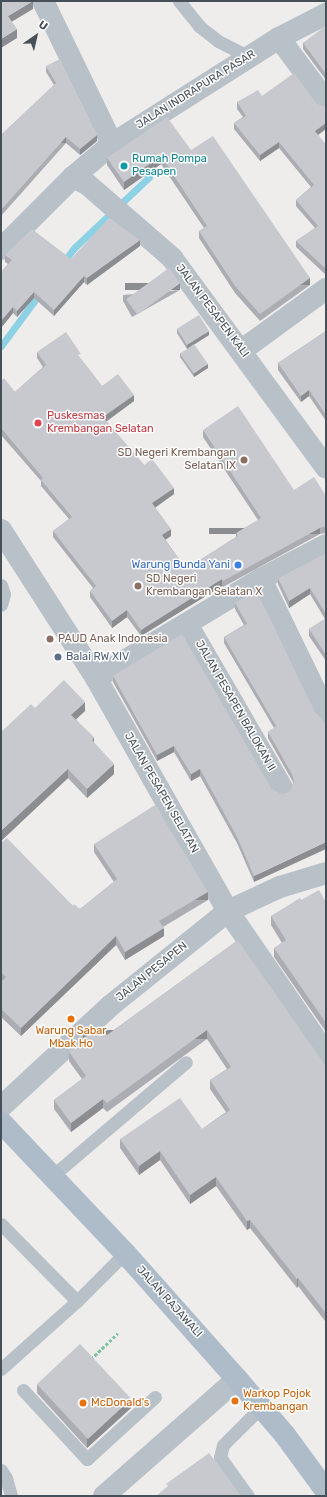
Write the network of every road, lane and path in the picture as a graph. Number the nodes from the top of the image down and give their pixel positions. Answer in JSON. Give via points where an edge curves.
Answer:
{"nodes":[{"id":1,"x":43,"y":1,"type":"edge"},
{"id":2,"x":179,"y":1,"type":"edge"},
{"id":3,"x":326,"y":14,"type":"edge"},
{"id":4,"x":279,"y":38,"type":"junction"},
{"id":5,"x":249,"y":57,"type":"junction"},
{"id":6,"x":326,"y":101,"type":"edge"},
{"id":7,"x":114,"y":142,"type":"junction"},
{"id":8,"x":80,"y":180,"type":"junction"},
{"id":9,"x":1,"y":248,"type":"edge"},
{"id":10,"x":324,"y":294,"type":"edge"},
{"id":11,"x":242,"y":350,"type":"junction"},
{"id":12,"x":326,"y":468,"type":"edge"},
{"id":13,"x":2,"y":534,"type":"edge"},
{"id":14,"x":326,"y":545,"type":"edge"},
{"id":15,"x":261,"y":579,"type":"junction"},
{"id":16,"x":1,"y":585,"type":"edge"},
{"id":17,"x":1,"y":605,"type":"edge"},
{"id":18,"x":187,"y":624,"type":"junction"},
{"id":19,"x":96,"y":678,"type":"junction"},
{"id":20,"x":321,"y":689,"type":"edge"},
{"id":21,"x":326,"y":713,"type":"edge"},
{"id":22,"x":282,"y":788,"type":"dead end"},
{"id":23,"x":326,"y":873,"type":"edge"},
{"id":24,"x":228,"y":911,"type":"junction"},
{"id":25,"x":326,"y":1054,"type":"edge"},
{"id":26,"x":186,"y":1062,"type":"dead end"},
{"id":27,"x":1,"y":1107,"type":"edge"},
{"id":28,"x":1,"y":1122,"type":"edge"},
{"id":29,"x":52,"y":1177,"type":"junction"},
{"id":30,"x":1,"y":1224,"type":"edge"},
{"id":31,"x":125,"y":1253,"type":"junction"},
{"id":32,"x":77,"y":1301,"type":"junction"},
{"id":33,"x":118,"y":1333,"type":"dead end"},
{"id":34,"x":88,"y":1362,"type":"edge"},
{"id":35,"x":1,"y":1369,"type":"edge"},
{"id":36,"x":237,"y":1379,"type":"junction"},
{"id":37,"x":23,"y":1390,"type":"dead end"},
{"id":38,"x":155,"y":1397,"type":"dead end"},
{"id":39,"x":261,"y":1407,"type":"junction"},
{"id":40,"x":1,"y":1470,"type":"edge"},
{"id":41,"x":326,"y":1491,"type":"edge"},
{"id":42,"x":10,"y":1496,"type":"edge"},
{"id":43,"x":104,"y":1496,"type":"edge"},
{"id":44,"x":248,"y":1496,"type":"edge"}],
"edges":[{"from":1,"to":7,"type":"street"},
{"from":2,"to":5,"type":"lane","via":[[199,26],[218,41]]},
{"from":3,"to":4,"type":"street","name":"JALAN INDRAPURA PASAR"},
{"from":4,"to":5,"type":"street","name":"JALAN INDRAPURA PASAR"},
{"from":4,"to":6,"type":"street"},
{"from":5,"to":7,"type":"street","name":"JALAN INDRAPURA PASAR"},
{"from":7,"to":8,"type":"street","name":"JALAN INDRAPURA PASAR"},
{"from":8,"to":9,"type":"street","name":"JALAN INDRAPURA PASAR"},
{"from":8,"to":11,"type":"street","name":"JALAN PESAPEN KALI","via":[[127,217],[172,258]]},
{"from":10,"to":11,"type":"street"},
{"from":11,"to":12,"type":"street","name":"JALAN PESAPEN KALI"},
{"from":13,"to":19,"type":"street","name":"JALAN PESAPEN SELATAN"},
{"from":14,"to":15,"type":"street"},
{"from":15,"to":18,"type":"street"},
{"from":15,"to":20,"type":"street"},
{"from":16,"to":17,"type":"lane","via":[[4,594]]},
{"from":18,"to":19,"type":"street"},
{"from":18,"to":22,"type":"street","name":"JALAN PESAPEN BALOKAN II"},
{"from":19,"to":24,"type":"street","name":"JALAN PESAPEN SELATAN"},
{"from":20,"to":21,"type":"street"},
{"from":23,"to":24,"type":"street","name":"JALAN PESAPEN","via":[[280,887]]},
{"from":24,"to":25,"type":"street","name":"JALAN PESAPEN SELATAN"},
{"from":24,"to":27,"type":"street","name":"JALAN PESAPEN","via":[[110,1006]]},
{"from":26,"to":29,"type":"lane"},
{"from":28,"to":29,"type":"main road","name":"JALAN RAJAWALI"},
{"from":29,"to":31,"type":"main road","name":"JALAN RAJAWALI"},
{"from":30,"to":32,"type":"lane"},
{"from":31,"to":32,"type":"lane"},
{"from":31,"to":36,"type":"main road","name":"JALAN RAJAWALI"},
{"from":32,"to":35,"type":"lane"},
{"from":33,"to":34,"type":"path"},
{"from":36,"to":39,"type":"main road","name":"JALAN RAJAWALI"},
{"from":36,"to":43,"type":"street"},
{"from":37,"to":38,"type":"lane","via":[[87,1460]]},
{"from":39,"to":41,"type":"main road","name":"JALAN RAJAWALI"},
{"from":39,"to":44,"type":"lane","via":[[223,1445],[220,1457]]},
{"from":40,"to":42,"type":"lane","via":[[6,1478]]}]}
